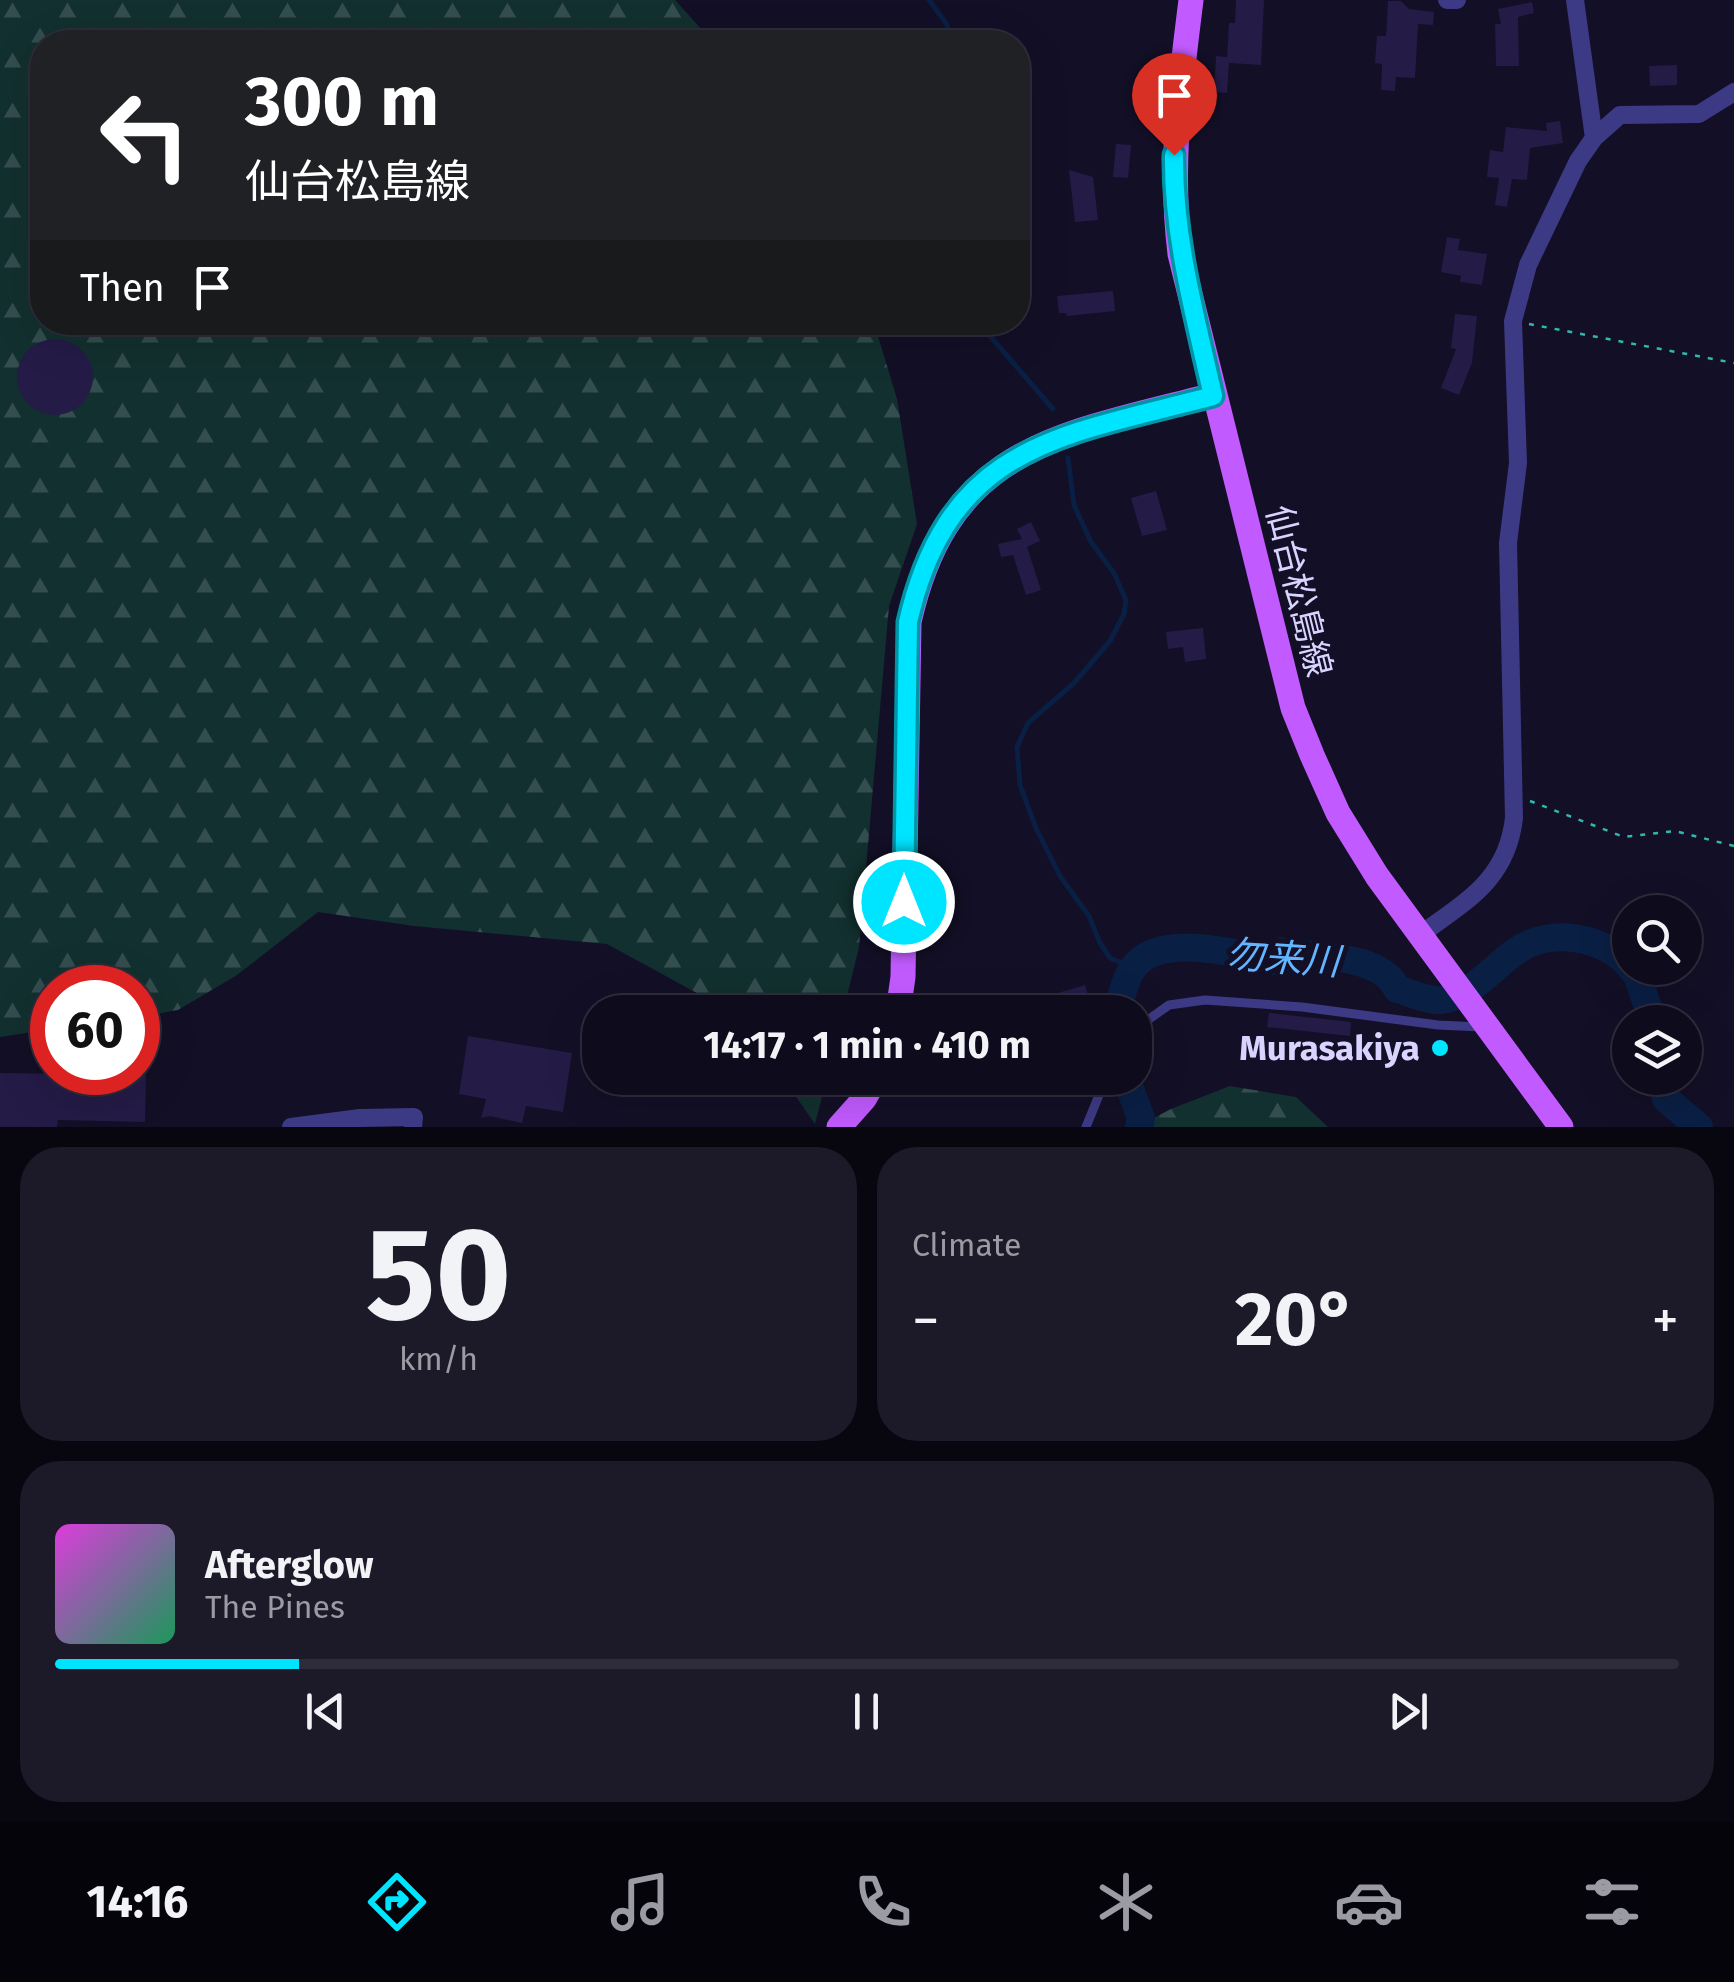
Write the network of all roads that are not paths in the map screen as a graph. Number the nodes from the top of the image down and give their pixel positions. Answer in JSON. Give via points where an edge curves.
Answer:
{"nodes":[{"id":1,"x":1191,"y":0,"type":"edge"},
{"id":2,"x":1447,"y":0,"type":"edge"},
{"id":3,"x":1457,"y":0,"type":"edge"},
{"id":4,"x":1575,"y":0,"type":"edge"},
{"id":5,"x":1734,"y":92,"type":"edge"},
{"id":6,"x":1594,"y":138,"type":"junction"},
{"id":7,"x":1213,"y":396,"type":"junction"},
{"id":8,"x":1420,"y":935,"type":"junction"},
{"id":9,"x":900,"y":995,"type":"edge"},
{"id":10,"x":1152,"y":1018,"type":"edge"},
{"id":11,"x":1488,"y":1027,"type":"junction"},
{"id":12,"x":866,"y":1095,"type":"edge"},
{"id":13,"x":1099,"y":1095,"type":"edge"},
{"id":14,"x":291,"y":1127,"type":"edge"},
{"id":15,"x":413,"y":1127,"type":"edge"},
{"id":16,"x":839,"y":1127,"type":"edge"},
{"id":17,"x":1086,"y":1127,"type":"edge"},
{"id":18,"x":1561,"y":1127,"type":"edge"}],
"edges":[{"from":1,"to":7,"type":"main road","name":"仙台松島線","via":[[1174,200]]},
{"from":2,"to":3,"type":"street"},
{"from":4,"to":6,"type":"street"},
{"from":5,"to":6,"type":"street","via":[[1699,114],[1620,116]]},
{"from":6,"to":8,"type":"street","via":[[1528,265],[1513,321],[1518,463],[1508,544],[1512,837],[1489,882]]},
{"from":7,"to":8,"type":"main road","name":"仙台松島線","via":[[1293,708],[1338,812]]},
{"from":7,"to":9,"type":"main road","via":[[1076,431],[1022,453],[970,494],[930,552],[908,622]]},
{"from":8,"to":11,"type":"main road","name":"仙台松島線"},
{"from":10,"to":11,"type":"lane","via":[[1169,1006],[1205,1000]]},
{"from":11,"to":18,"type":"main road","name":"仙台松島線"},
{"from":12,"to":16,"type":"main road"},
{"from":13,"to":17,"type":"lane"},
{"from":14,"to":15,"type":"street","via":[[414,1117]]}]}
